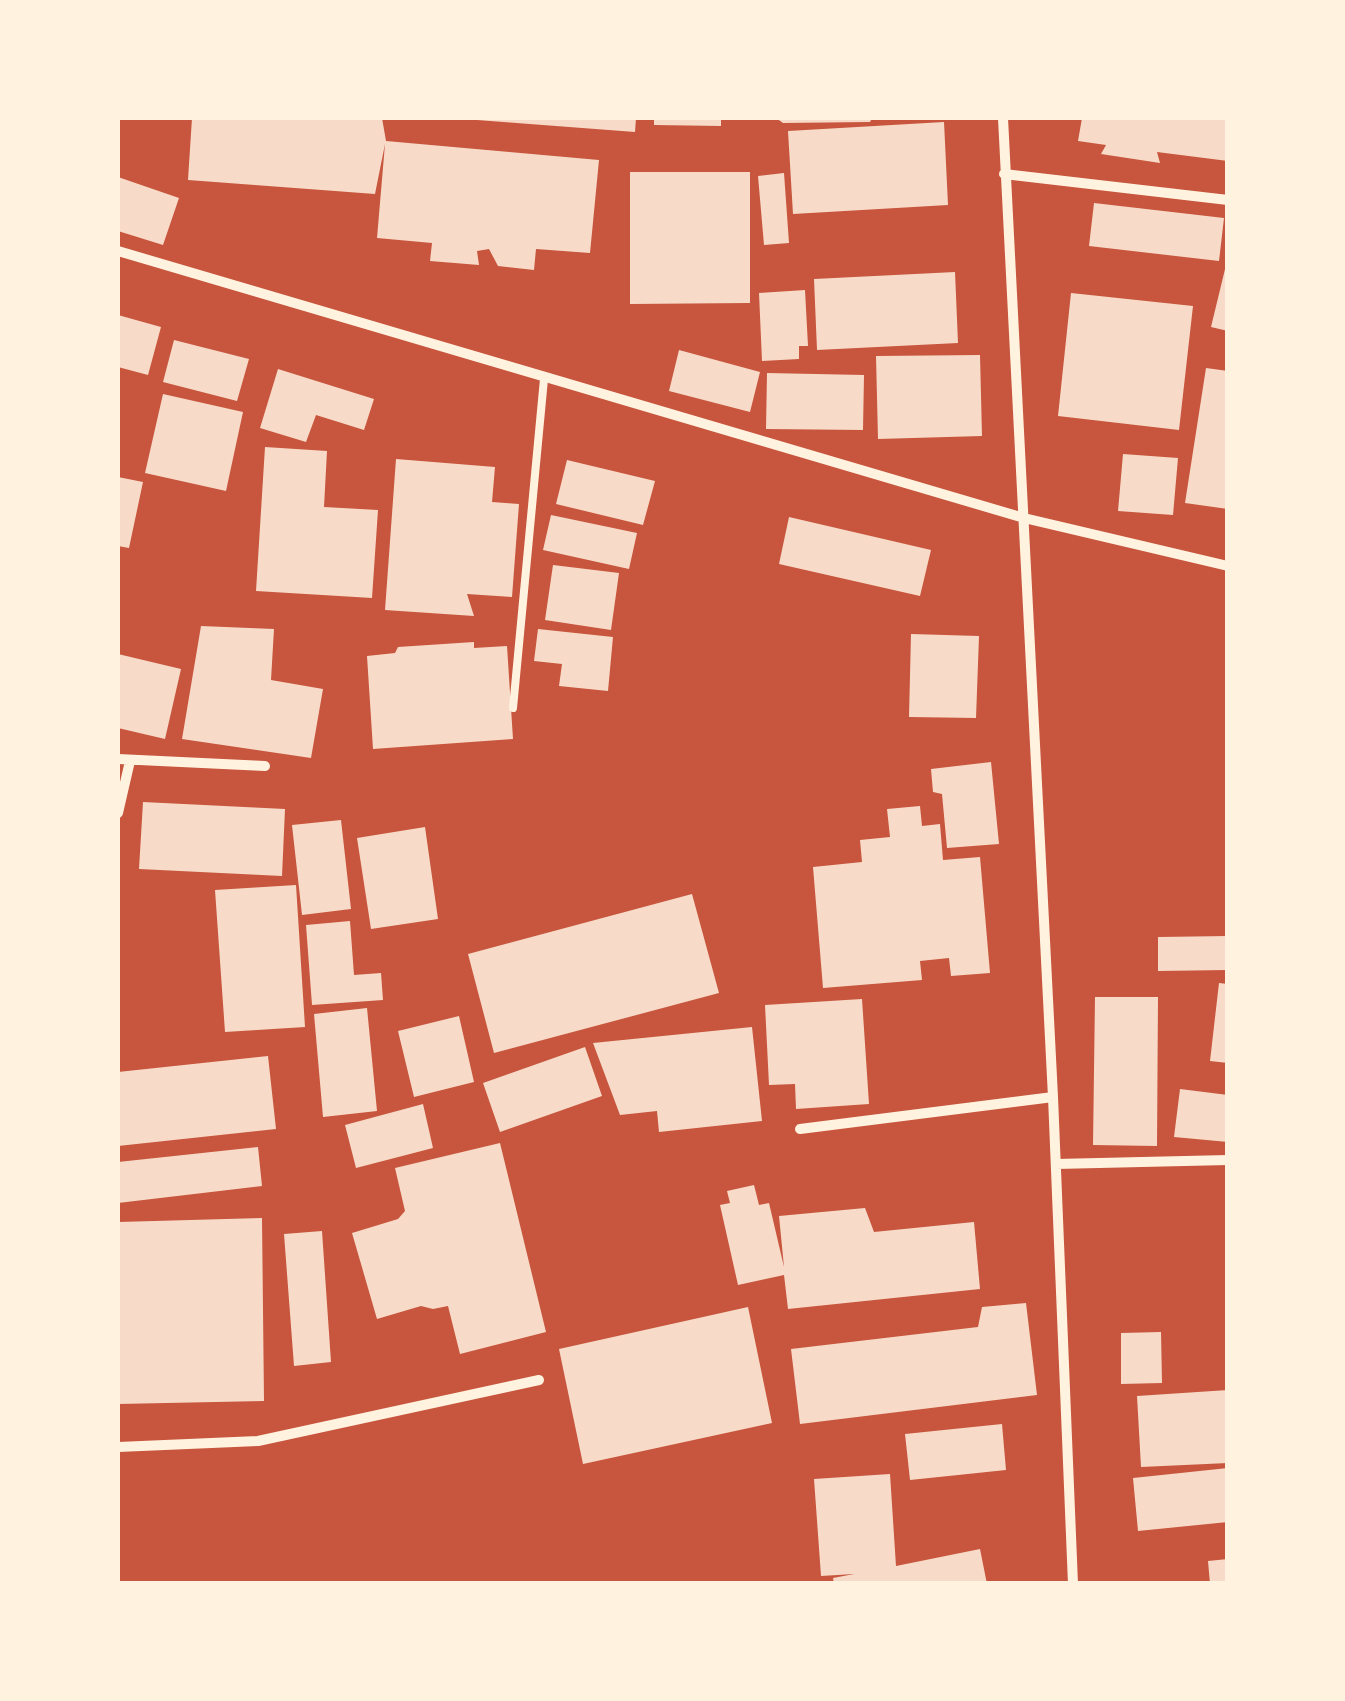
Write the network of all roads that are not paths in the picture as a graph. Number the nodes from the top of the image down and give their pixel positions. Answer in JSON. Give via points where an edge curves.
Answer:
{"nodes":[{"id":1,"x":1002,"y":118,"type":"edge"},
{"id":2,"x":1004,"y":174,"type":"junction"},
{"id":3,"x":1228,"y":200,"type":"edge"},
{"id":4,"x":118,"y":251,"type":"edge"},
{"id":5,"x":544,"y":379,"type":"junction"},
{"id":6,"x":1024,"y":518,"type":"junction"},
{"id":7,"x":1228,"y":566,"type":"edge"},
{"id":8,"x":513,"y":708,"type":"dead end"},
{"id":9,"x":124,"y":760,"type":"edge"},
{"id":10,"x":265,"y":766,"type":"dead end"},
{"id":11,"x":118,"y":813,"type":"edge"},
{"id":12,"x":1053,"y":1097,"type":"junction"},
{"id":13,"x":800,"y":1129,"type":"dead end"},
{"id":14,"x":1228,"y":1160,"type":"edge"},
{"id":15,"x":1056,"y":1164,"type":"junction"},
{"id":16,"x":539,"y":1380,"type":"dead end"},
{"id":17,"x":118,"y":1447,"type":"edge"},
{"id":18,"x":1073,"y":1584,"type":"edge"}],
"edges":[{"from":1,"to":2,"type":"street"},
{"from":2,"to":3,"type":"street"},
{"from":2,"to":6,"type":"street"},
{"from":4,"to":5,"type":"street"},
{"from":5,"to":6,"type":"street"},
{"from":5,"to":8,"type":"lane"},
{"from":6,"to":7,"type":"street"},
{"from":6,"to":12,"type":"street"},
{"from":9,"to":10,"type":"street"},
{"from":9,"to":11,"type":"street"},
{"from":12,"to":13,"type":"street"},
{"from":12,"to":15,"type":"street"},
{"from":14,"to":15,"type":"street"},
{"from":15,"to":18,"type":"street"},
{"from":16,"to":17,"type":"street","via":[[258,1441]]}]}
